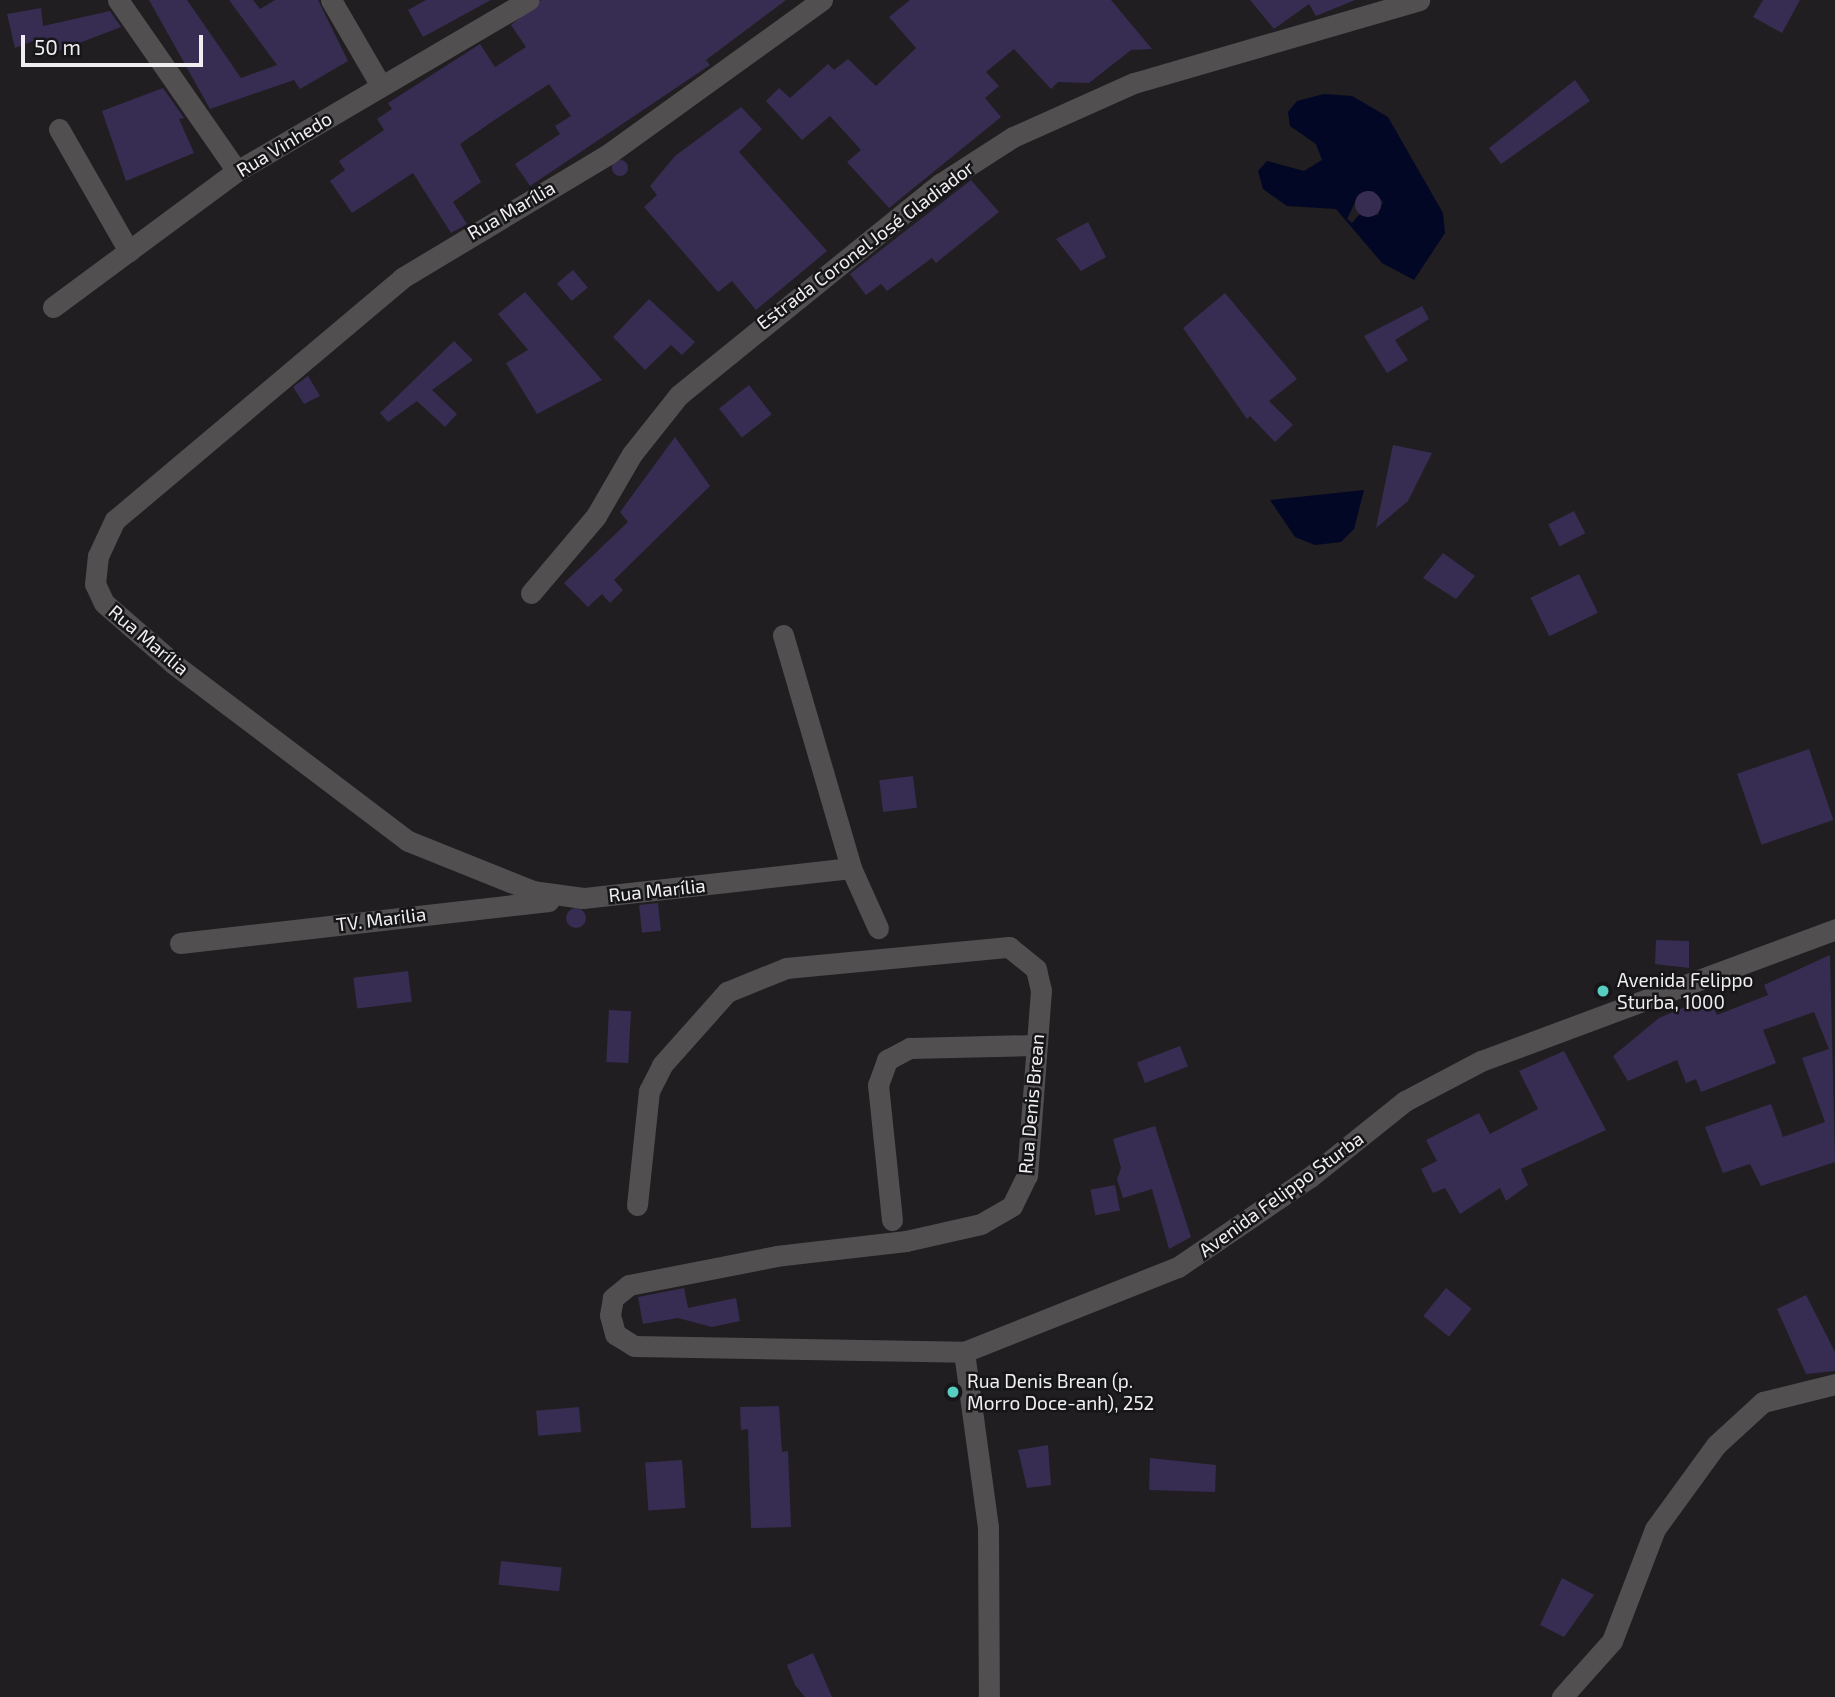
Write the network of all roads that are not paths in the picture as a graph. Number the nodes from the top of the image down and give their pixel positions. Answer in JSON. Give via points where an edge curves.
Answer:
{"nodes":[{"id":1,"x":118,"y":0,"type":"edge"},
{"id":2,"x":331,"y":0,"type":"edge"},
{"id":3,"x":528,"y":0,"type":"edge"},
{"id":4,"x":822,"y":0,"type":"edge"},
{"id":5,"x":1419,"y":0,"type":"edge"},
{"id":6,"x":796,"y":10,"type":"edge"},
{"id":7,"x":381,"y":86,"type":"junction"},
{"id":8,"x":59,"y":129,"type":"dead end"},
{"id":9,"x":237,"y":171,"type":"junction"},
{"id":10,"x":129,"y":251,"type":"junction"},
{"id":11,"x":52,"y":307,"type":"dead end"},
{"id":12,"x":531,"y":593,"type":"dead end"},
{"id":13,"x":783,"y":635,"type":"dead end"},
{"id":14,"x":851,"y":868,"type":"junction"},
{"id":15,"x":583,"y":898,"type":"junction"},
{"id":16,"x":878,"y":928,"type":"dead end"},
{"id":17,"x":1835,"y":929,"type":"edge"},
{"id":18,"x":180,"y":943,"type":"dead end"},
{"id":19,"x":1036,"y":1045,"type":"junction"},
{"id":20,"x":637,"y":1205,"type":"dead end"},
{"id":21,"x":891,"y":1220,"type":"dead end"},
{"id":22,"x":964,"y":1352,"type":"junction"},
{"id":23,"x":1835,"y":1384,"type":"edge"},
{"id":24,"x":989,"y":1697,"type":"edge"},
{"id":25,"x":1562,"y":1697,"type":"edge"}],
"edges":[{"from":1,"to":9,"type":"street"},
{"from":2,"to":7,"type":"street"},
{"from":3,"to":7,"type":"street","name":"Rua Vinhedo"},
{"from":4,"to":6,"type":"street","name":"Rua Marília"},
{"from":5,"to":12,"type":"street","name":"Estrada Coronel José Gladiador","via":[[1134,83],[1013,137],[940,184],[679,395],[632,454],[596,516]]},
{"from":6,"to":15,"type":"street","name":"Rua Marília","via":[[607,155],[402,278],[156,482],[115,520],[98,556],[94,584],[104,603],[363,810],[452,863],[533,891]]},
{"from":7,"to":9,"type":"street","name":"Rua Vinhedo"},
{"from":8,"to":10,"type":"street"},
{"from":9,"to":10,"type":"street","name":"Rua Vinhedo"},
{"from":10,"to":11,"type":"street","name":"Rua Vinhedo"},
{"from":13,"to":14,"type":"street"},
{"from":14,"to":15,"type":"street","name":"Rua Marília"},
{"from":14,"to":16,"type":"street"},
{"from":15,"to":18,"type":"street","name":"TV. Marilia"},
{"from":17,"to":22,"type":"street","name":"Avenida Felippo Sturba","via":[[1481,1061],[1405,1101],[1290,1192],[1178,1267]]},
{"from":19,"to":20,"type":"street","name":"Rua Denis Brean","via":[[1041,990],[1036,969],[1009,947],[786,968],[753,978],[698,1021],[649,1091]]},
{"from":19,"to":21,"type":"street","via":[[910,1048],[887,1060],[878,1085]]},
{"from":19,"to":22,"type":"street","name":"Rua Denis Brean","via":[[1027,1175],[1022,1193],[1000,1216],[906,1241],[777,1256],[629,1285],[613,1298],[610,1315],[615,1334],[634,1346]]},
{"from":22,"to":24,"type":"street","via":[[987,1517]]},
{"from":23,"to":25,"type":"street","via":[[1763,1402],[1716,1445],[1655,1529],[1612,1641]]}]}
